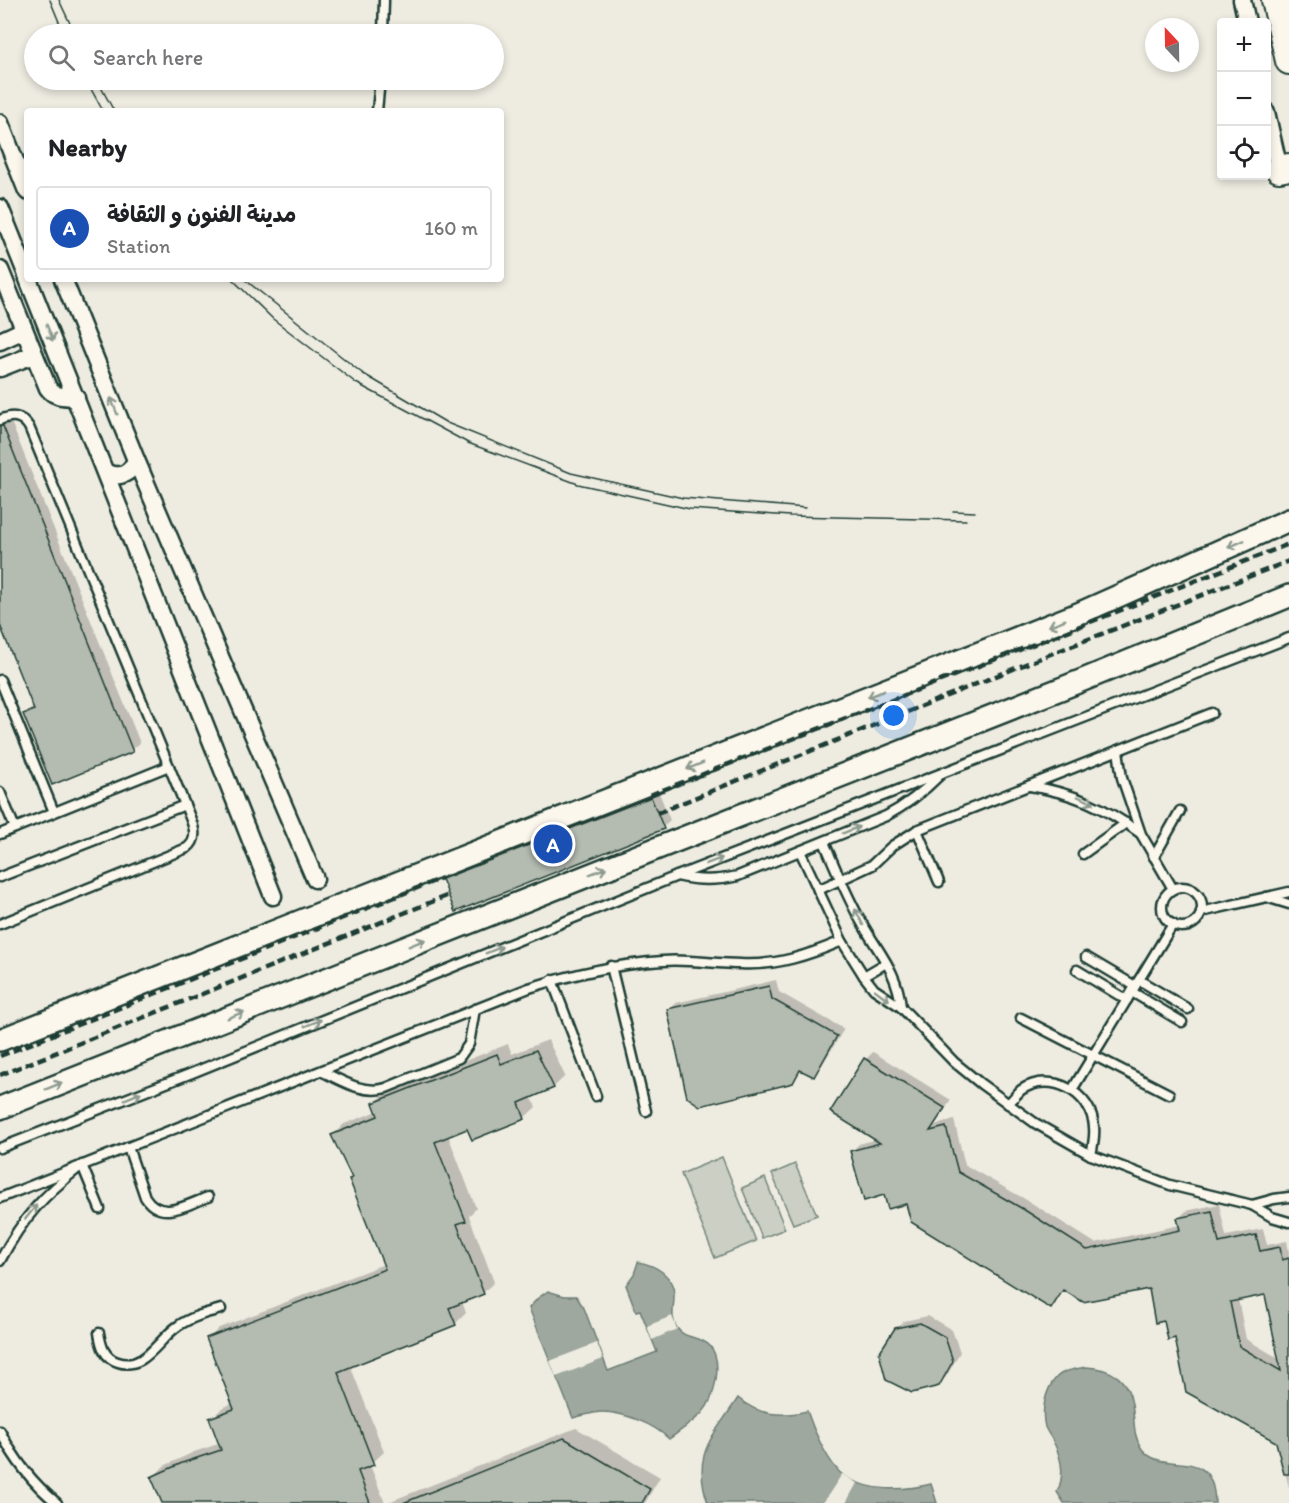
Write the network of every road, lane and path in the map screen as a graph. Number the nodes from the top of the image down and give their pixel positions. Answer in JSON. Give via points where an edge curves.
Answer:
{"nodes":[{"id":1,"x":384,"y":0,"type":"edge"},
{"id":2,"x":1242,"y":0,"type":"edge"},
{"id":3,"x":1275,"y":0,"type":"edge"},
{"id":4,"x":1246,"y":18,"type":"edge"},
{"id":5,"x":383,"y":24,"type":"edge"},
{"id":6,"x":1289,"y":61,"type":"edge"},
{"id":7,"x":379,"y":90,"type":"edge"},
{"id":8,"x":377,"y":108,"type":"edge"},
{"id":9,"x":0,"y":123,"type":"edge"},
{"id":10,"x":1270,"y":126,"type":"edge"},
{"id":11,"x":10,"y":150,"type":"junction"},
{"id":12,"x":0,"y":164,"type":"edge"},
{"id":13,"x":1284,"y":168,"type":"edge"},
{"id":14,"x":24,"y":184,"type":"edge"},
{"id":15,"x":0,"y":208,"type":"edge"},
{"id":16,"x":24,"y":267,"type":"edge"},
{"id":17,"x":0,"y":270,"type":"edge"},
{"id":18,"x":30,"y":282,"type":"edge"},
{"id":19,"x":64,"y":282,"type":"edge"},
{"id":20,"x":24,"y":330,"type":"junction"},
{"id":21,"x":0,"y":341,"type":"edge"},
{"id":22,"x":33,"y":355,"type":"junction"},
{"id":23,"x":0,"y":368,"type":"edge"},
{"id":24,"x":76,"y":397,"type":"junction"},
{"id":25,"x":0,"y":420,"type":"edge"},
{"id":26,"x":136,"y":460,"type":"junction"},
{"id":27,"x":107,"y":474,"type":"junction"},
{"id":28,"x":1289,"y":520,"type":"edge"},
{"id":29,"x":1289,"y":596,"type":"edge"},
{"id":30,"x":1289,"y":638,"type":"edge"},
{"id":31,"x":0,"y":680,"type":"edge"},
{"id":32,"x":1212,"y":713,"type":"dead end"},
{"id":33,"x":1118,"y":750,"type":"junction"},
{"id":34,"x":169,"y":766,"type":"junction"},
{"id":35,"x":941,"y":773,"type":"junction"},
{"id":36,"x":1029,"y":786,"type":"junction"},
{"id":37,"x":0,"y":792,"type":"edge"},
{"id":38,"x":184,"y":805,"type":"junction"},
{"id":39,"x":1180,"y":811,"type":"dead end"},
{"id":40,"x":54,"y":812,"type":"junction"},
{"id":41,"x":1126,"y":823,"type":"junction"},
{"id":42,"x":15,"y":828,"type":"junction"},
{"id":43,"x":917,"y":830,"type":"junction"},
{"id":44,"x":0,"y":834,"type":"edge"},
{"id":45,"x":1141,"y":834,"type":"junction"},
{"id":46,"x":824,"y":842,"type":"junction"},
{"id":47,"x":800,"y":851,"type":"junction"},
{"id":48,"x":1083,"y":854,"type":"dead end"},
{"id":49,"x":1154,"y":857,"type":"junction"},
{"id":50,"x":677,"y":876,"type":"junction"},
{"id":51,"x":0,"y":877,"type":"edge"},
{"id":52,"x":315,"y":879,"type":"dead end"},
{"id":53,"x":841,"y":880,"type":"junction"},
{"id":54,"x":939,"y":882,"type":"dead end"},
{"id":55,"x":1173,"y":889,"type":"junction"},
{"id":56,"x":818,"y":890,"type":"junction"},
{"id":57,"x":1289,"y":892,"type":"edge"},
{"id":58,"x":273,"y":896,"type":"dead end"},
{"id":59,"x":1266,"y":897,"type":"junction"},
{"id":60,"x":1289,"y":904,"type":"edge"},
{"id":61,"x":1201,"y":912,"type":"junction"},
{"id":62,"x":0,"y":924,"type":"edge"},
{"id":63,"x":1173,"y":924,"type":"junction"},
{"id":64,"x":842,"y":941,"type":"junction"},
{"id":65,"x":1086,"y":957,"type":"dead end"},
{"id":66,"x":886,"y":963,"type":"junction"},
{"id":67,"x":611,"y":966,"type":"junction"},
{"id":68,"x":1077,"y":970,"type":"dead end"},
{"id":69,"x":864,"y":976,"type":"junction"},
{"id":70,"x":552,"y":980,"type":"junction"},
{"id":71,"x":1133,"y":989,"type":"junction"},
{"id":72,"x":901,"y":1007,"type":"junction"},
{"id":73,"x":1188,"y":1009,"type":"dead end"},
{"id":74,"x":475,"y":1010,"type":"junction"},
{"id":75,"x":1021,"y":1018,"type":"dead end"},
{"id":76,"x":1182,"y":1022,"type":"dead end"},
{"id":77,"x":0,"y":1040,"type":"edge"},
{"id":78,"x":1094,"y":1055,"type":"junction"},
{"id":79,"x":321,"y":1071,"type":"junction"},
{"id":80,"x":1072,"y":1090,"type":"junction"},
{"id":81,"x":1169,"y":1094,"type":"dead end"},
{"id":82,"x":596,"y":1096,"type":"dead end"},
{"id":83,"x":1008,"y":1104,"type":"junction"},
{"id":84,"x":0,"y":1108,"type":"edge"},
{"id":85,"x":646,"y":1111,"type":"dead end"},
{"id":86,"x":128,"y":1147,"type":"junction"},
{"id":87,"x":0,"y":1148,"type":"edge"},
{"id":88,"x":1091,"y":1155,"type":"junction"},
{"id":89,"x":82,"y":1165,"type":"junction"},
{"id":90,"x":208,"y":1197,"type":"dead end"},
{"id":91,"x":1289,"y":1197,"type":"edge"},
{"id":92,"x":0,"y":1198,"type":"edge"},
{"id":93,"x":1252,"y":1205,"type":"junction"},
{"id":94,"x":100,"y":1209,"type":"dead end"},
{"id":95,"x":1289,"y":1222,"type":"edge"},
{"id":96,"x":0,"y":1261,"type":"edge"},
{"id":97,"x":221,"y":1309,"type":"dead end"},
{"id":98,"x":99,"y":1333,"type":"dead end"},
{"id":99,"x":0,"y":1431,"type":"edge"},
{"id":100,"x":57,"y":1503,"type":"edge"}],
"edges":[{"from":1,"to":5,"type":"lane"},
{"from":2,"to":4,"type":"street"},
{"from":3,"to":6,"type":"main road"},
{"from":7,"to":8,"type":"lane"},
{"from":9,"to":11,"type":"street"},
{"from":10,"to":13,"type":"street"},
{"from":11,"to":12,"type":"street"},
{"from":11,"to":14,"type":"street"},
{"from":15,"to":16,"type":"street"},
{"from":17,"to":20,"type":"street"},
{"from":18,"to":24,"type":"street","one_way":true},
{"from":26,"to":19,"type":"street","one_way":true},
{"from":20,"to":21,"type":"street"},
{"from":20,"to":22,"type":"street"},
{"from":22,"to":23,"type":"street"},
{"from":22,"to":24,"type":"street","via":[[50,391],[58,396]]},
{"from":24,"to":27,"type":"street"},
{"from":25,"to":34,"type":"lane","via":[[18,417],[29,427]]},
{"from":26,"to":27,"type":"street","via":[[125,474]]},
{"from":26,"to":52,"type":"street"},
{"from":27,"to":58,"type":"street"},
{"from":28,"to":77,"type":"street","one_way":true,"via":[[1078,614]]},
{"from":84,"to":29,"type":"street","one_way":true},
{"from":30,"to":35,"type":"lane"},
{"from":31,"to":40,"type":"lane"},
{"from":32,"to":33,"type":"lane"},
{"from":33,"to":36,"type":"lane"},
{"from":33,"to":45,"type":"lane","via":[[1122,778]]},
{"from":34,"to":38,"type":"lane"},
{"from":34,"to":40,"type":"lane"},
{"from":46,"to":35,"type":"lane","one_way":true,"via":[[906,805]]},
{"from":50,"to":35,"type":"lane","one_way":true},
{"from":36,"to":41,"type":"lane","one_way":true,"via":[[1076,796]]},
{"from":36,"to":43,"type":"lane"},
{"from":37,"to":42,"type":"lane"},
{"from":38,"to":51,"type":"lane"},
{"from":38,"to":62,"type":"lane","via":[[195,836],[194,843],[187,848]]},
{"from":39,"to":49,"type":"lane"},
{"from":40,"to":42,"type":"lane"},
{"from":41,"to":45,"type":"lane"},
{"from":41,"to":48,"type":"lane"},
{"from":42,"to":44,"type":"lane"},
{"from":43,"to":53,"type":"lane","via":[[892,846],[873,865]]},
{"from":43,"to":54,"type":"lane"},
{"from":45,"to":49,"type":"lane"},
{"from":46,"to":47,"type":"lane"},
{"from":46,"to":53,"type":"lane"},
{"from":47,"to":50,"type":"lane","via":[[738,876],[697,880]]},
{"from":47,"to":56,"type":"lane"},
{"from":49,"to":55,"type":"lane"},
{"from":87,"to":50,"type":"lane","one_way":true},
{"from":53,"to":56,"type":"lane"},
{"from":66,"to":53,"type":"lane","one_way":true},
{"from":55,"to":61,"type":"lane","via":[[1186,887],[1197,894]]},
{"from":55,"to":63,"type":"lane","via":[[1162,905],[1165,918]]},
{"from":56,"to":64,"type":"lane"},
{"from":57,"to":59,"type":"lane"},
{"from":59,"to":60,"type":"lane"},
{"from":59,"to":61,"type":"lane"},
{"from":61,"to":63,"type":"lane","via":[[1188,926]]},
{"from":63,"to":71,"type":"lane"},
{"from":64,"to":67,"type":"lane","via":[[774,963],[665,961]]},
{"from":64,"to":69,"type":"lane"},
{"from":65,"to":71,"type":"lane"},
{"from":66,"to":69,"type":"lane"},
{"from":66,"to":72,"type":"lane","via":[[895,976]]},
{"from":67,"to":70,"type":"lane"},
{"from":67,"to":85,"type":"lane"},
{"from":68,"to":71,"type":"lane"},
{"from":69,"to":72,"type":"lane","one_way":true,"via":[[874,989]]},
{"from":70,"to":74,"type":"lane"},
{"from":70,"to":82,"type":"lane"},
{"from":71,"to":73,"type":"lane"},
{"from":71,"to":76,"type":"lane"},
{"from":71,"to":78,"type":"lane"},
{"from":72,"to":83,"type":"lane","via":[[954,1062]]},
{"from":74,"to":79,"type":"lane"},
{"from":74,"to":79,"type":"lane","via":[[469,1044],[459,1058],[386,1088],[362,1089]]},
{"from":75,"to":78,"type":"lane"},
{"from":78,"to":80,"type":"lane"},
{"from":78,"to":81,"type":"lane"},
{"from":79,"to":86,"type":"lane"},
{"from":80,"to":83,"type":"lane","via":[[1053,1084],[1034,1085],[1022,1090]]},
{"from":80,"to":88,"type":"lane","via":[[1092,1115]]},
{"from":83,"to":88,"type":"lane"},
{"from":86,"to":89,"type":"lane"},
{"from":86,"to":90,"type":"lane","via":[[145,1197],[156,1209],[173,1211]]},
{"from":88,"to":93,"type":"lane","via":[[1170,1185]]},
{"from":89,"to":92,"type":"lane"},
{"from":89,"to":94,"type":"lane"},
{"from":96,"to":89,"type":"lane","one_way":true,"via":[[34,1207]]},
{"from":91,"to":93,"type":"lane"},
{"from":93,"to":95,"type":"lane"},
{"from":97,"to":98,"type":"lane","via":[[179,1325],[135,1363],[114,1361],[105,1354]]},
{"from":99,"to":100,"type":"lane","via":[[30,1478]]}]}
